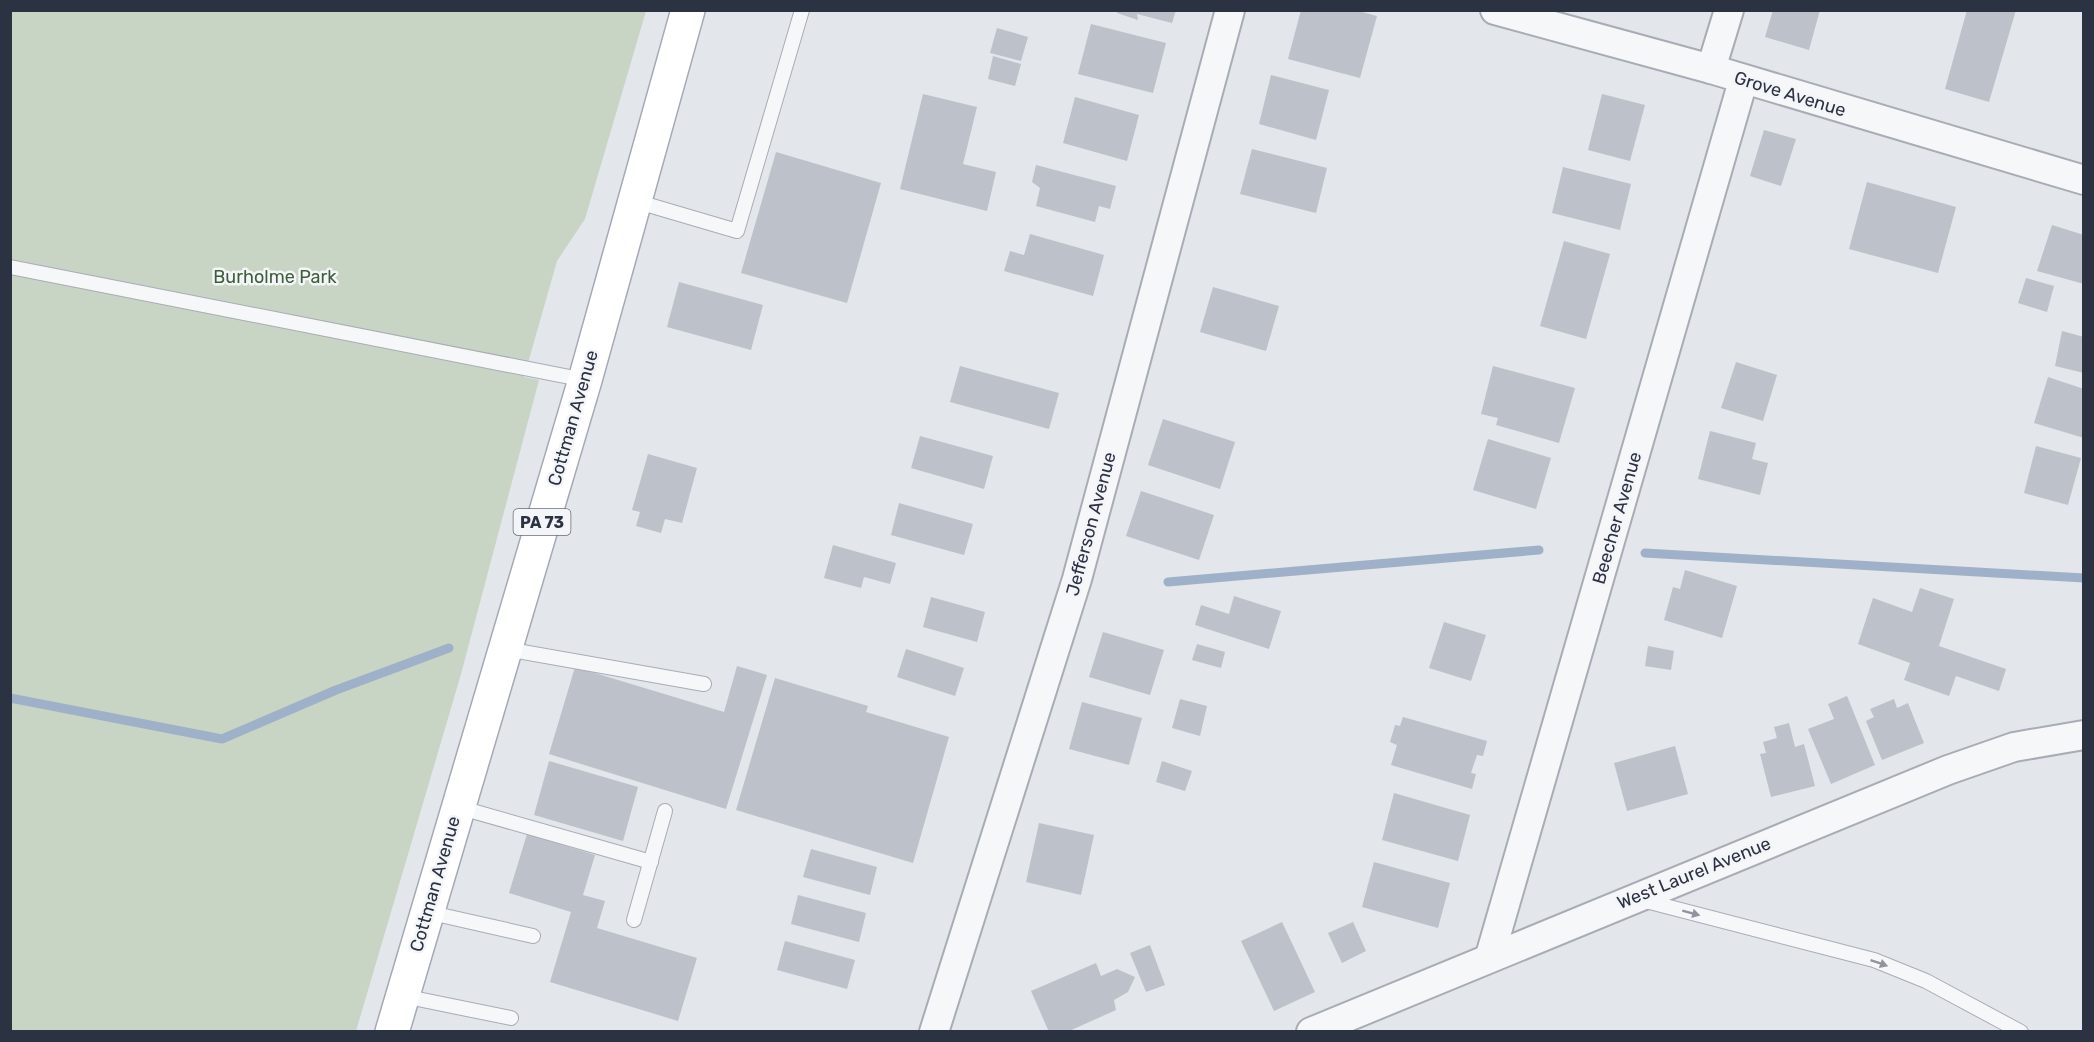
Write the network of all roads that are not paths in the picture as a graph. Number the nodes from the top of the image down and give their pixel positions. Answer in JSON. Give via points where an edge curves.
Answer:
{"nodes":[{"id":1,"x":688,"y":10,"type":"edge"},
{"id":2,"x":802,"y":10,"type":"edge"},
{"id":3,"x":1230,"y":10,"type":"edge"},
{"id":4,"x":1495,"y":10,"type":"edge"},
{"id":5,"x":1729,"y":10,"type":"edge"},
{"id":6,"x":1711,"y":69,"type":"junction"},
{"id":7,"x":1743,"y":81,"type":"junction"},
{"id":8,"x":2084,"y":180,"type":"edge"},
{"id":9,"x":633,"y":200,"type":"junction"},
{"id":10,"x":10,"y":267,"type":"edge"},
{"id":11,"x":585,"y":380,"type":"junction"},
{"id":12,"x":504,"y":648,"type":"junction"},
{"id":13,"x":704,"y":684,"type":"dead end"},
{"id":14,"x":2083,"y":734,"type":"edge"},
{"id":15,"x":458,"y":807,"type":"junction"},
{"id":16,"x":665,"y":811,"type":"dead end"},
{"id":17,"x":651,"y":862,"type":"junction"},
{"id":18,"x":1635,"y":898,"type":"junction"},
{"id":19,"x":427,"y":912,"type":"junction"},
{"id":20,"x":634,"y":920,"type":"dead end"},
{"id":21,"x":533,"y":936,"type":"dead end"},
{"id":22,"x":1490,"y":956,"type":"junction"},
{"id":23,"x":403,"y":996,"type":"junction"},
{"id":24,"x":511,"y":1018,"type":"dead end"},
{"id":25,"x":392,"y":1032,"type":"edge"},
{"id":26,"x":934,"y":1032,"type":"edge"},
{"id":27,"x":1311,"y":1032,"type":"edge"},
{"id":28,"x":2021,"y":1032,"type":"edge"}],
"edges":[{"from":1,"to":9,"type":"main road","name":"Cottman Avenue","number":"PA 73"},
{"from":2,"to":9,"type":"lane","via":[[737,231]]},
{"from":3,"to":26,"type":"street","name":"Jefferson Avenue","via":[[1077,579]]},
{"from":4,"to":6,"type":"street","name":"Grove Avenue"},
{"from":5,"to":6,"type":"street"},
{"from":6,"to":7,"type":"street","name":"Grove Avenue"},
{"from":7,"to":8,"type":"street","name":"Grove Avenue"},
{"from":7,"to":22,"type":"street","name":"Beecher Avenue"},
{"from":9,"to":11,"type":"main road","name":"Cottman Avenue","number":"PA 73"},
{"from":10,"to":11,"type":"lane"},
{"from":11,"to":12,"type":"main road","name":"Cottman Avenue","number":"PA 73"},
{"from":12,"to":13,"type":"lane"},
{"from":12,"to":15,"type":"main road","name":"Cottman Avenue","number":"PA 73"},
{"from":14,"to":18,"type":"street","name":"West Laurel Avenue","via":[[2014,747],[1948,770]]},
{"from":15,"to":17,"type":"lane"},
{"from":15,"to":19,"type":"main road","name":"Cottman Avenue","number":"PA 73"},
{"from":16,"to":17,"type":"lane"},
{"from":17,"to":20,"type":"lane"},
{"from":18,"to":22,"type":"street","name":"West Laurel Avenue"},
{"from":18,"to":28,"type":"lane","one_way":true,"via":[[1874,960],[1926,981]]},
{"from":19,"to":21,"type":"lane"},
{"from":19,"to":23,"type":"main road","name":"Cottman Avenue","number":"PA 73"},
{"from":22,"to":27,"type":"street","name":"West Laurel Avenue"},
{"from":23,"to":24,"type":"lane"},
{"from":23,"to":25,"type":"main road","name":"Cottman Avenue","number":"PA 73"}]}
